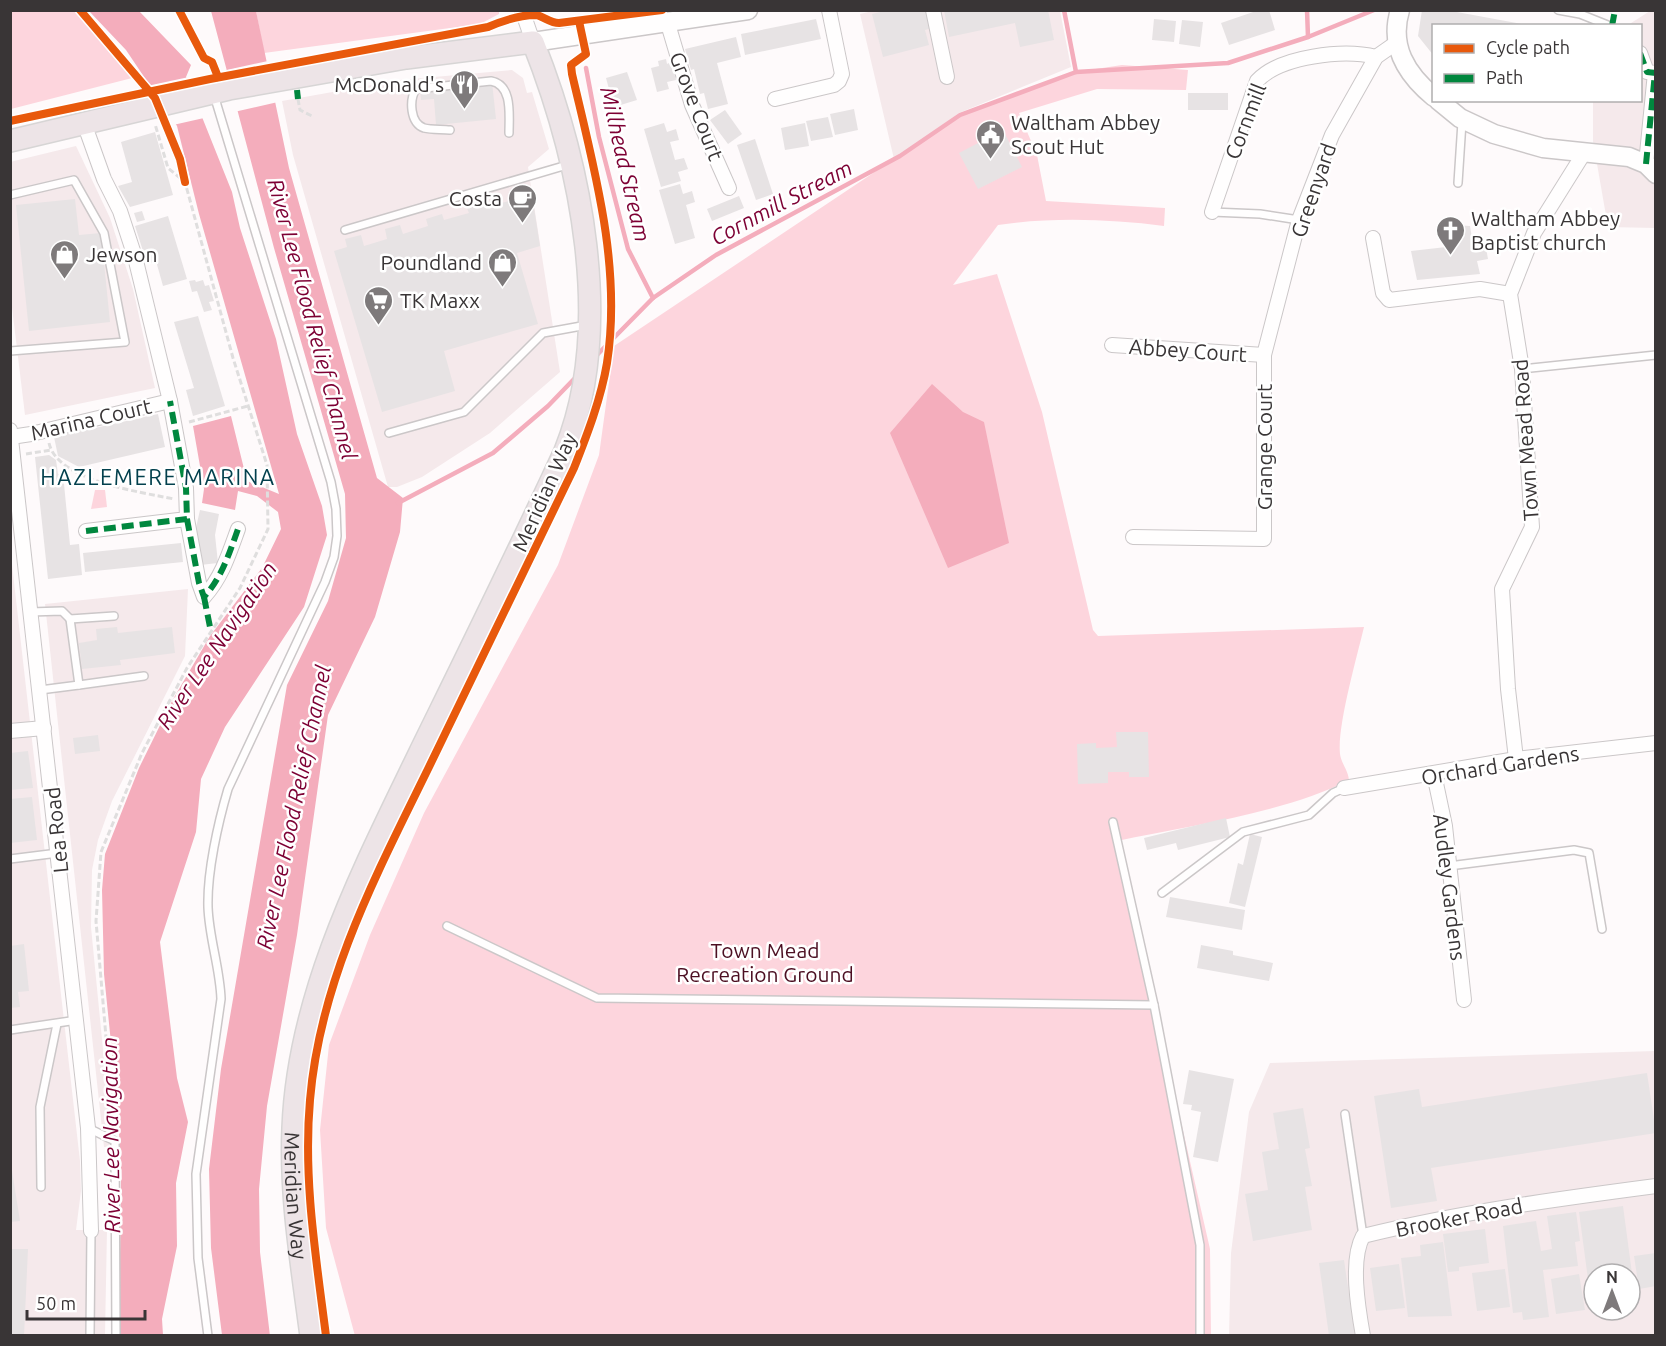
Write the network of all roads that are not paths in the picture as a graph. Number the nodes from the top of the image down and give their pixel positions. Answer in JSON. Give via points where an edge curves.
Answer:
{"nodes":[{"id":1,"x":522,"y":10,"type":"edge"},
{"id":2,"x":748,"y":10,"type":"edge"},
{"id":3,"x":829,"y":10,"type":"edge"},
{"id":4,"x":933,"y":10,"type":"edge"},
{"id":5,"x":1400,"y":10,"type":"edge"},
{"id":6,"x":1558,"y":10,"type":"edge"},
{"id":7,"x":668,"y":24,"type":"junction"},
{"id":8,"x":1605,"y":24,"type":"edge"},
{"id":9,"x":533,"y":42,"type":"junction"},
{"id":10,"x":1396,"y":43,"type":"junction"},
{"id":11,"x":1642,"y":56,"type":"edge"},
{"id":12,"x":1376,"y":57,"type":"junction"},
{"id":13,"x":1655,"y":73,"type":"edge"},
{"id":14,"x":947,"y":77,"type":"dead end"},
{"id":15,"x":216,"y":92,"type":"junction"},
{"id":16,"x":1432,"y":95,"type":"edge"},
{"id":17,"x":775,"y":99,"type":"dead end"},
{"id":18,"x":1441,"y":102,"type":"edge"},
{"id":19,"x":1462,"y":119,"type":"junction"},
{"id":20,"x":84,"y":123,"type":"junction"},
{"id":21,"x":450,"y":130,"type":"dead end"},
{"id":22,"x":508,"y":133,"type":"dead end"},
{"id":23,"x":10,"y":141,"type":"edge"},
{"id":24,"x":1584,"y":153,"type":"junction"},
{"id":25,"x":570,"y":164,"type":"junction"},
{"id":26,"x":1651,"y":169,"type":"edge"},
{"id":27,"x":1458,"y":183,"type":"dead end"},
{"id":28,"x":729,"y":188,"type":"dead end"},
{"id":29,"x":10,"y":195,"type":"edge"},
{"id":30,"x":1212,"y":212,"type":"joint"},
{"id":31,"x":1299,"y":220,"type":"junction"},
{"id":32,"x":345,"y":230,"type":"dead end"},
{"id":33,"x":1373,"y":238,"type":"dead end"},
{"id":34,"x":1510,"y":294,"type":"junction"},
{"id":35,"x":589,"y":324,"type":"junction"},
{"id":36,"x":1112,"y":345,"type":"dead end"},
{"id":37,"x":10,"y":351,"type":"edge"},
{"id":38,"x":1264,"y":355,"type":"junction"},
{"id":39,"x":1656,"y":355,"type":"edge"},
{"id":40,"x":1522,"y":369,"type":"junction"},
{"id":41,"x":170,"y":401,"type":"junction"},
{"id":42,"x":10,"y":430,"type":"edge"},
{"id":43,"x":389,"y":433,"type":"dead end"},
{"id":44,"x":11,"y":436,"type":"edge"},
{"id":45,"x":13,"y":472,"type":"edge"},
{"id":46,"x":187,"y":519,"type":"junction"},
{"id":47,"x":238,"y":529,"type":"dead end"},
{"id":48,"x":86,"y":531,"type":"dead end"},
{"id":49,"x":1133,"y":537,"type":"dead end"},
{"id":50,"x":30,"y":612,"type":"junction"},
{"id":51,"x":114,"y":616,"type":"dead end"},
{"id":52,"x":70,"y":619,"type":"junction"},
{"id":53,"x":144,"y":676,"type":"dead end"},
{"id":54,"x":79,"y":685,"type":"junction"},
{"id":55,"x":40,"y":690,"type":"junction"},
{"id":56,"x":44,"y":728,"type":"junction"},
{"id":57,"x":10,"y":732,"type":"edge"},
{"id":58,"x":1656,"y":743,"type":"edge"},
{"id":59,"x":1516,"y":759,"type":"junction"},
{"id":60,"x":1434,"y":774,"type":"junction"},
{"id":61,"x":1344,"y":788,"type":"joint"},
{"id":62,"x":1113,"y":822,"type":"dead end"},
{"id":63,"x":58,"y":854,"type":"junction"},
{"id":64,"x":10,"y":859,"type":"edge"},
{"id":65,"x":1449,"y":866,"type":"junction"},
{"id":66,"x":1162,"y":893,"type":"dead end"},
{"id":67,"x":447,"y":926,"type":"dead end"},
{"id":68,"x":1602,"y":929,"type":"dead end"},
{"id":69,"x":1464,"y":1000,"type":"dead end"},
{"id":70,"x":1154,"y":1005,"type":"junction"},
{"id":71,"x":77,"y":1020,"type":"junction"},
{"id":72,"x":57,"y":1024,"type":"junction"},
{"id":73,"x":10,"y":1029,"type":"edge"},
{"id":74,"x":1345,"y":1114,"type":"dead end"},
{"id":75,"x":88,"y":1128,"type":"junction"},
{"id":76,"x":1656,"y":1186,"type":"edge"},
{"id":77,"x":41,"y":1187,"type":"dead end"},
{"id":78,"x":91,"y":1231,"type":"joint"},
{"id":79,"x":1363,"y":1236,"type":"junction"},
{"id":80,"x":90,"y":1335,"type":"edge"},
{"id":81,"x":116,"y":1335,"type":"edge"},
{"id":82,"x":208,"y":1335,"type":"edge"},
{"id":83,"x":311,"y":1335,"type":"edge"},
{"id":84,"x":1200,"y":1335,"type":"edge"},
{"id":85,"x":1363,"y":1335,"type":"edge"}],
"edges":[{"from":1,"to":9,"type":"street"},
{"from":2,"to":7,"type":"street"},
{"from":3,"to":17,"type":"street","via":[[842,74],[839,81]]},
{"from":4,"to":14,"type":"street"},
{"from":5,"to":10,"type":"street"},
{"from":6,"to":8,"type":"lane"},
{"from":7,"to":9,"type":"street"},
{"from":7,"to":28,"type":"street","name":"Grove Court","via":[[692,105]]},
{"from":9,"to":15,"type":"main road","via":[[406,58]]},
{"from":9,"to":25,"type":"main road","name":"Meridian Way","via":[[550,83]]},
{"from":10,"to":12,"type":"street","name":"Greenyard"},
{"from":10,"to":16,"type":"street","via":[[1412,75]]},
{"from":11,"to":13,"type":"street","via":[[1647,72]]},
{"from":12,"to":30,"type":"street","name":"Cornmill","via":[[1331,52],[1266,71],[1257,81]]},
{"from":12,"to":31,"type":"street","name":"Greenyard","via":[[1332,135]]},
{"from":13,"to":26,"type":"street"},
{"from":15,"to":20,"type":"main road","via":[[157,116]]},
{"from":15,"to":82,"type":"lane","via":[[331,482],[337,536],[325,582],[228,789],[222,810],[208,908],[221,999],[196,1184],[198,1258]]},
{"from":18,"to":19,"type":"street"},
{"from":19,"to":24,"type":"street","via":[[1494,134],[1542,148]]},
{"from":19,"to":27,"type":"lane"},
{"from":20,"to":23,"type":"main road"},
{"from":20,"to":41,"type":"street","via":[[126,229]]},
{"from":21,"to":22,"type":"lane","via":[[421,127],[412,108],[416,88],[499,82],[507,95]]},
{"from":24,"to":26,"type":"street","via":[[1629,157]]},
{"from":24,"to":34,"type":"street","via":[[1534,233]]},
{"from":25,"to":32,"type":"lane"},
{"from":25,"to":35,"type":"main road","name":"Meridian Way","via":[[587,243]]},
{"from":29,"to":37,"type":"lane","via":[[74,180],[104,233],[125,342]]},
{"from":30,"to":31,"type":"lane"},
{"from":31,"to":38,"type":"street","name":"Greenyard"},
{"from":33,"to":34,"type":"street","via":[[1383,293],[1389,300],[1480,289]]},
{"from":34,"to":40,"type":"street","name":"Town Mead Road"},
{"from":35,"to":43,"type":"lane","via":[[543,333],[464,412]]},
{"from":35,"to":83,"type":"main road","name":"Meridian Way","via":[[586,380],[571,437],[361,878],[315,998],[292,1127],[293,1194]]},
{"from":36,"to":38,"type":"street","name":"Abbey Court"},
{"from":38,"to":49,"type":"street","name":"Grange Court","via":[[1264,539]]},
{"from":39,"to":40,"type":"lane"},
{"from":40,"to":59,"type":"street","name":"Town Mead Road","via":[[1533,527],[1502,589]]},
{"from":41,"to":44,"type":"street","name":"Marina Court"},
{"from":41,"to":46,"type":"street","via":[[186,488]]},
{"from":42,"to":44,"type":"street","name":"Lea Road"},
{"from":44,"to":45,"type":"street","name":"Lea Road"},
{"from":45,"to":50,"type":"street","name":"Lea Road"},
{"from":46,"to":47,"type":"street","via":[[204,597],[226,564]]},
{"from":46,"to":48,"type":"street"},
{"from":50,"to":52,"type":"lane","via":[[62,611]]},
{"from":50,"to":55,"type":"street","name":"Lea Road"},
{"from":51,"to":52,"type":"lane"},
{"from":52,"to":54,"type":"lane"},
{"from":53,"to":54,"type":"lane"},
{"from":54,"to":55,"type":"lane"},
{"from":55,"to":56,"type":"street","name":"Lea Road"},
{"from":56,"to":57,"type":"street"},
{"from":56,"to":63,"type":"street","name":"Lea Road"},
{"from":58,"to":59,"type":"street","name":"Orchard Gardens"},
{"from":59,"to":60,"type":"street","name":"Orchard Gardens"},
{"from":60,"to":61,"type":"street","name":"Orchard Gardens"},
{"from":60,"to":65,"type":"street","name":"Audley Gardens"},
{"from":61,"to":66,"type":"lane","via":[[1310,815],[1243,832]]},
{"from":62,"to":70,"type":"lane"},
{"from":63,"to":64,"type":"lane"},
{"from":63,"to":71,"type":"street","name":"Lea Road"},
{"from":65,"to":68,"type":"lane","via":[[1582,850],[1592,860]]},
{"from":65,"to":69,"type":"street","name":"Audley Gardens"},
{"from":67,"to":70,"type":"lane","via":[[597,998]]},
{"from":70,"to":84,"type":"lane","via":[[1200,1245]]},
{"from":71,"to":72,"type":"lane"},
{"from":71,"to":75,"type":"street","name":"Lea Road"},
{"from":72,"to":73,"type":"lane"},
{"from":72,"to":77,"type":"lane","via":[[40,1107]]},
{"from":74,"to":79,"type":"lane"},
{"from":75,"to":78,"type":"street","name":"Lea Road"},
{"from":75,"to":81,"type":"lane","via":[[115,1141]]},
{"from":76,"to":79,"type":"street","name":"Brooker Road","via":[[1511,1206]]},
{"from":78,"to":80,"type":"lane"},
{"from":79,"to":85,"type":"street","via":[[1356,1248]]}]}
